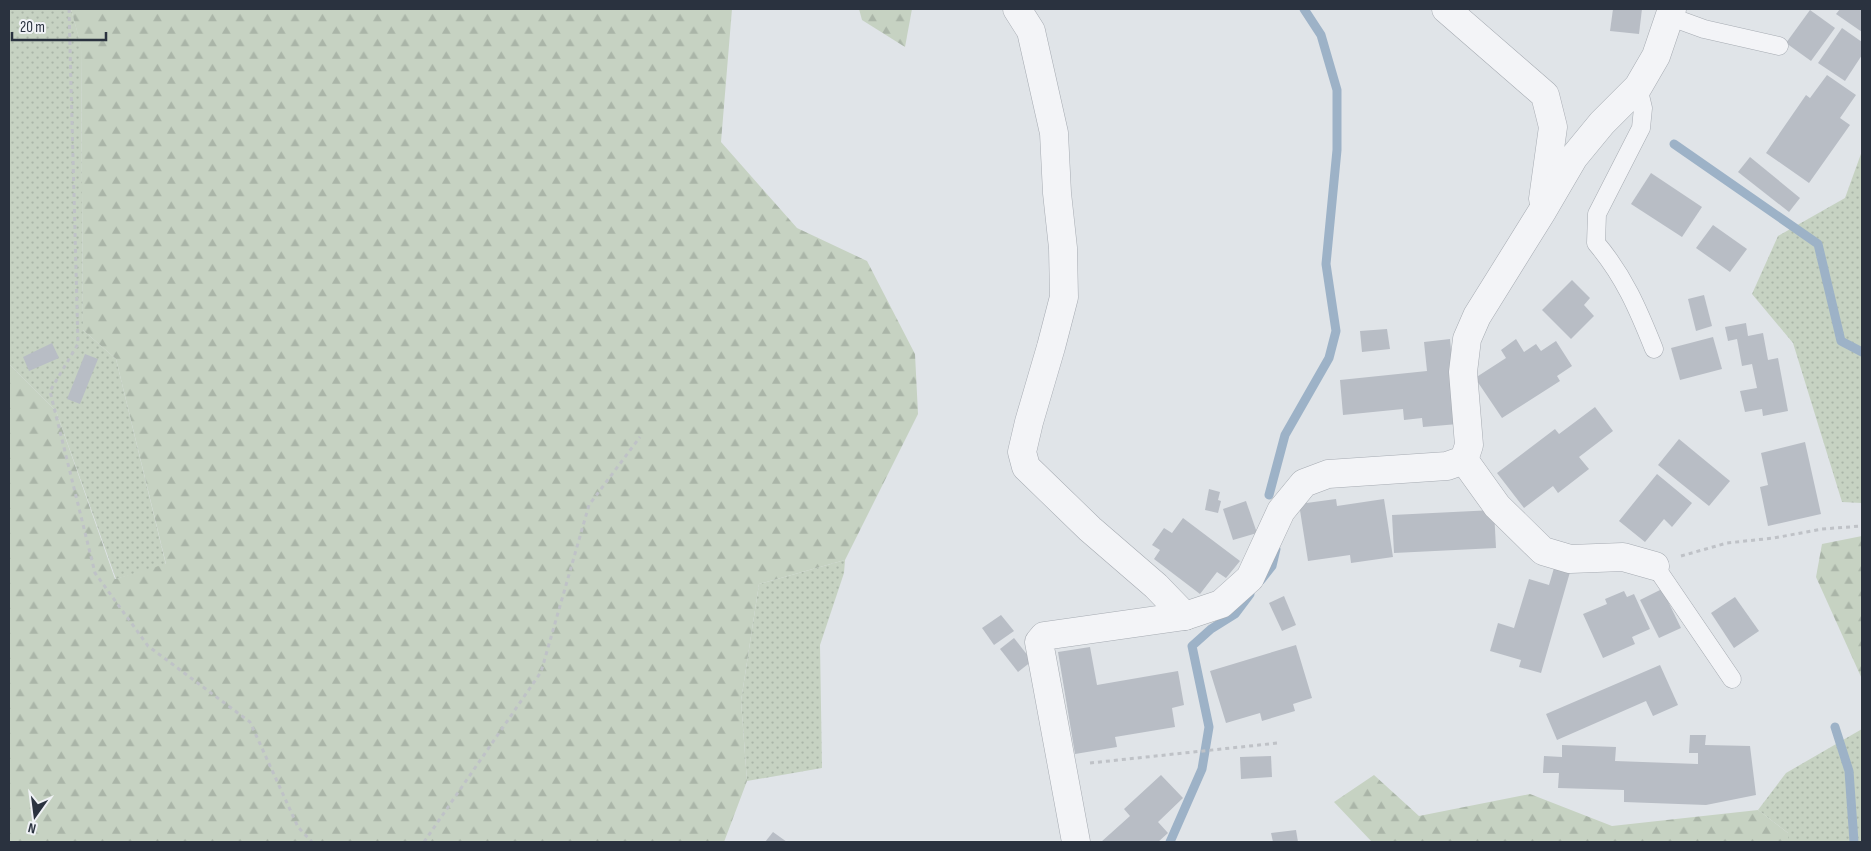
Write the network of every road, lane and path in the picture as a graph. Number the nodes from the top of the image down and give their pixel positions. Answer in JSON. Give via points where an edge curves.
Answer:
{"nodes":[{"id":1,"x":69,"y":9,"type":"edge"},
{"id":2,"x":1017,"y":9,"type":"edge"},
{"id":3,"x":1446,"y":9,"type":"edge"},
{"id":4,"x":1672,"y":13,"type":"edge"},
{"id":5,"x":1779,"y":46,"type":"dead end"},
{"id":6,"x":1638,"y":87,"type":"junction"},
{"id":7,"x":1544,"y":210,"type":"junction"},
{"id":8,"x":1654,"y":349,"type":"dead end"},
{"id":9,"x":640,"y":437,"type":"dead end"},
{"id":10,"x":1464,"y":460,"type":"junction"},
{"id":11,"x":1862,"y":526,"type":"edge"},
{"id":12,"x":1655,"y":566,"type":"junction"},
{"id":13,"x":1185,"y":616,"type":"junction"},
{"id":14,"x":1732,"y":678,"type":"dead end"},
{"id":15,"x":1278,"y":743,"type":"dead end"},
{"id":16,"x":1061,"y":766,"type":"junction"},
{"id":17,"x":312,"y":842,"type":"edge"},
{"id":18,"x":424,"y":842,"type":"edge"},
{"id":19,"x":1076,"y":842,"type":"edge"}],
"edges":[{"from":1,"to":17,"type":"path","via":[[78,344],[50,391],[95,573],[148,646],[250,722],[298,827]]},
{"from":2,"to":13,"type":"street","via":[[1031,31],[1054,134],[1064,248],[1064,298],[1022,452],[1026,467]]},
{"from":3,"to":7,"type":"street","via":[[1544,95],[1554,127],[1543,192]]},
{"from":4,"to":5,"type":"lane","via":[[1704,29]]},
{"from":4,"to":6,"type":"street","via":[[1656,56]]},
{"from":6,"to":7,"type":"street","via":[[1574,157]]},
{"from":6,"to":8,"type":"lane","via":[[1643,108],[1641,128],[1597,214],[1596,243],[1613,263],[1637,306]]},
{"from":7,"to":10,"type":"street","via":[[1477,316],[1467,339],[1463,372],[1469,445]]},
{"from":9,"to":18,"type":"path","via":[[589,506],[541,672]]},
{"from":10,"to":12,"type":"street","via":[[1498,506],[1543,551],[1570,559],[1623,557]]},
{"from":10,"to":13,"type":"street","via":[[1447,466],[1328,474],[1304,483],[1281,511],[1250,578],[1221,604]]},
{"from":11,"to":12,"type":"path","via":[[1727,543],[1686,553]]},
{"from":12,"to":14,"type":"lane"},
{"from":13,"to":16,"type":"street","via":[[1044,636],[1040,642]]},
{"from":15,"to":16,"type":"path"},
{"from":16,"to":19,"type":"street"}]}
